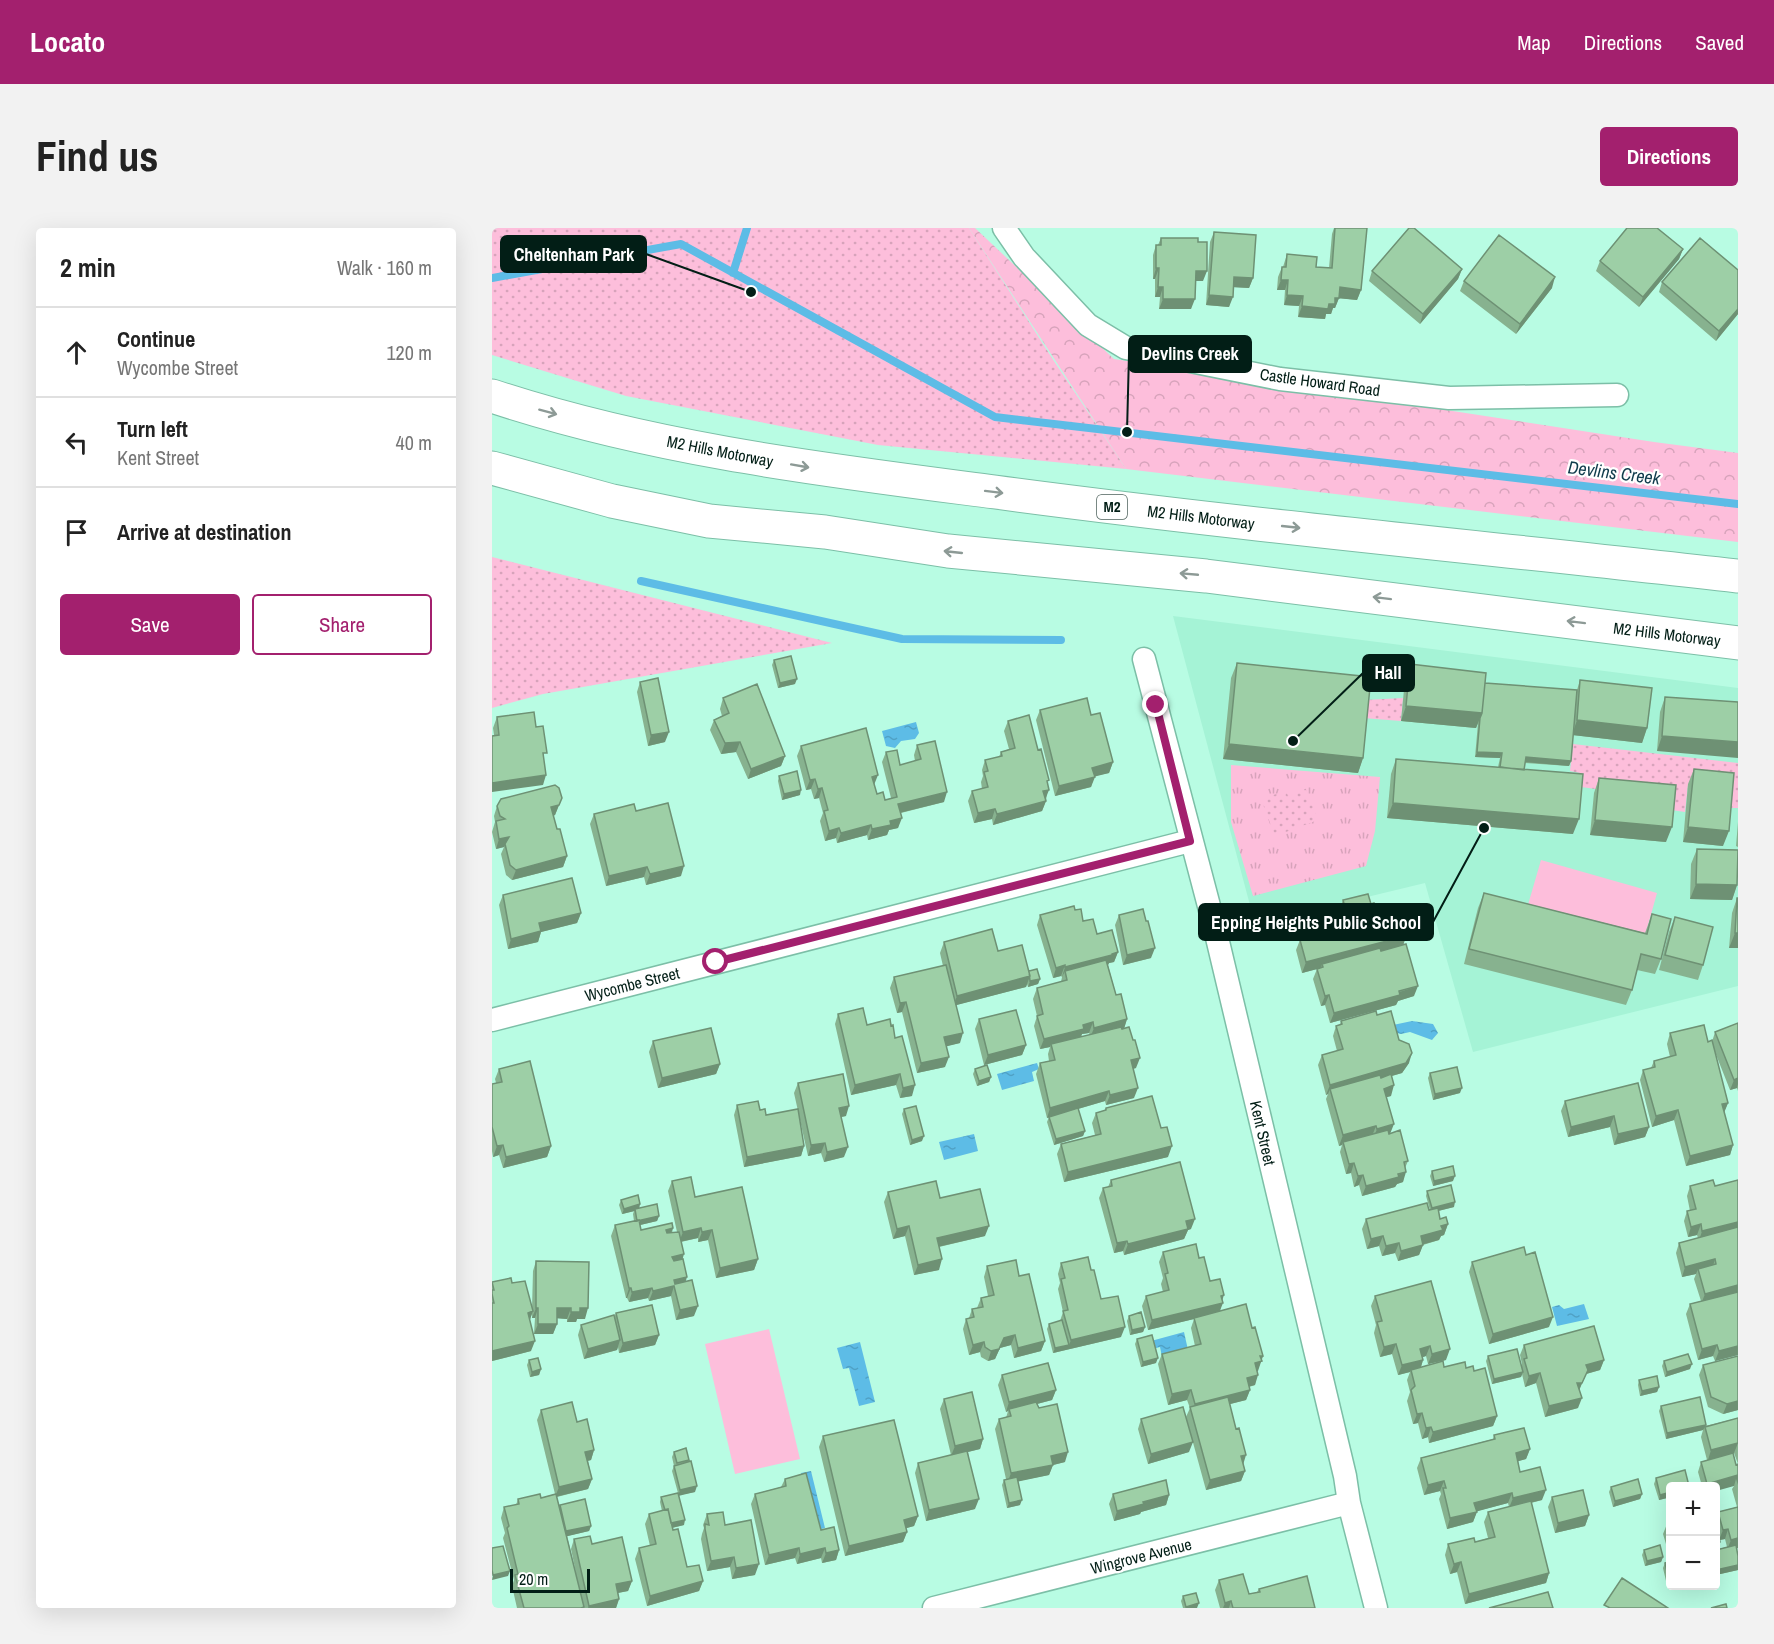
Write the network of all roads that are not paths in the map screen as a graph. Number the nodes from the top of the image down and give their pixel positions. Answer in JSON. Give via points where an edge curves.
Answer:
{"nodes":[{"id":1,"x":1004,"y":228,"type":"edge"},
{"id":2,"x":1617,"y":395,"type":"dead end"},
{"id":3,"x":492,"y":396,"type":"edge"},
{"id":4,"x":492,"y":468,"type":"edge"},
{"id":5,"x":1738,"y":576,"type":"edge"},
{"id":6,"x":1738,"y":643,"type":"edge"},
{"id":7,"x":1144,"y":659,"type":"dead end"},
{"id":8,"x":1190,"y":841,"type":"junction"},
{"id":9,"x":492,"y":1020,"type":"edge"},
{"id":10,"x":1349,"y":1503,"type":"junction"},
{"id":11,"x":934,"y":1608,"type":"edge"},
{"id":12,"x":1377,"y":1608,"type":"edge"}],
"edges":[{"from":1,"to":2,"type":"street","name":"Castle Howard Road","via":[[1024,257],[1088,325],[1126,348],[1280,379],[1449,398]]},
{"from":3,"to":5,"type":"highway","name":"M2 Hills Motorway","number":"M2","one_way":true,"via":[[706,450],[820,469],[1277,526]]},
{"from":6,"to":4,"type":"highway","name":"M2 Hills Motorway","one_way":true,"via":[[1206,576],[948,551],[825,532],[709,520],[612,501]]},
{"from":7,"to":8,"type":"street","name":"Kent Street"},
{"from":8,"to":9,"type":"street","name":"Wycombe Street"},
{"from":8,"to":10,"type":"street","name":"Kent Street","via":[[1214,925]]},
{"from":10,"to":11,"type":"street","name":"Wingrove Avenue"},
{"from":10,"to":12,"type":"street","name":"Kent Street"}]}
